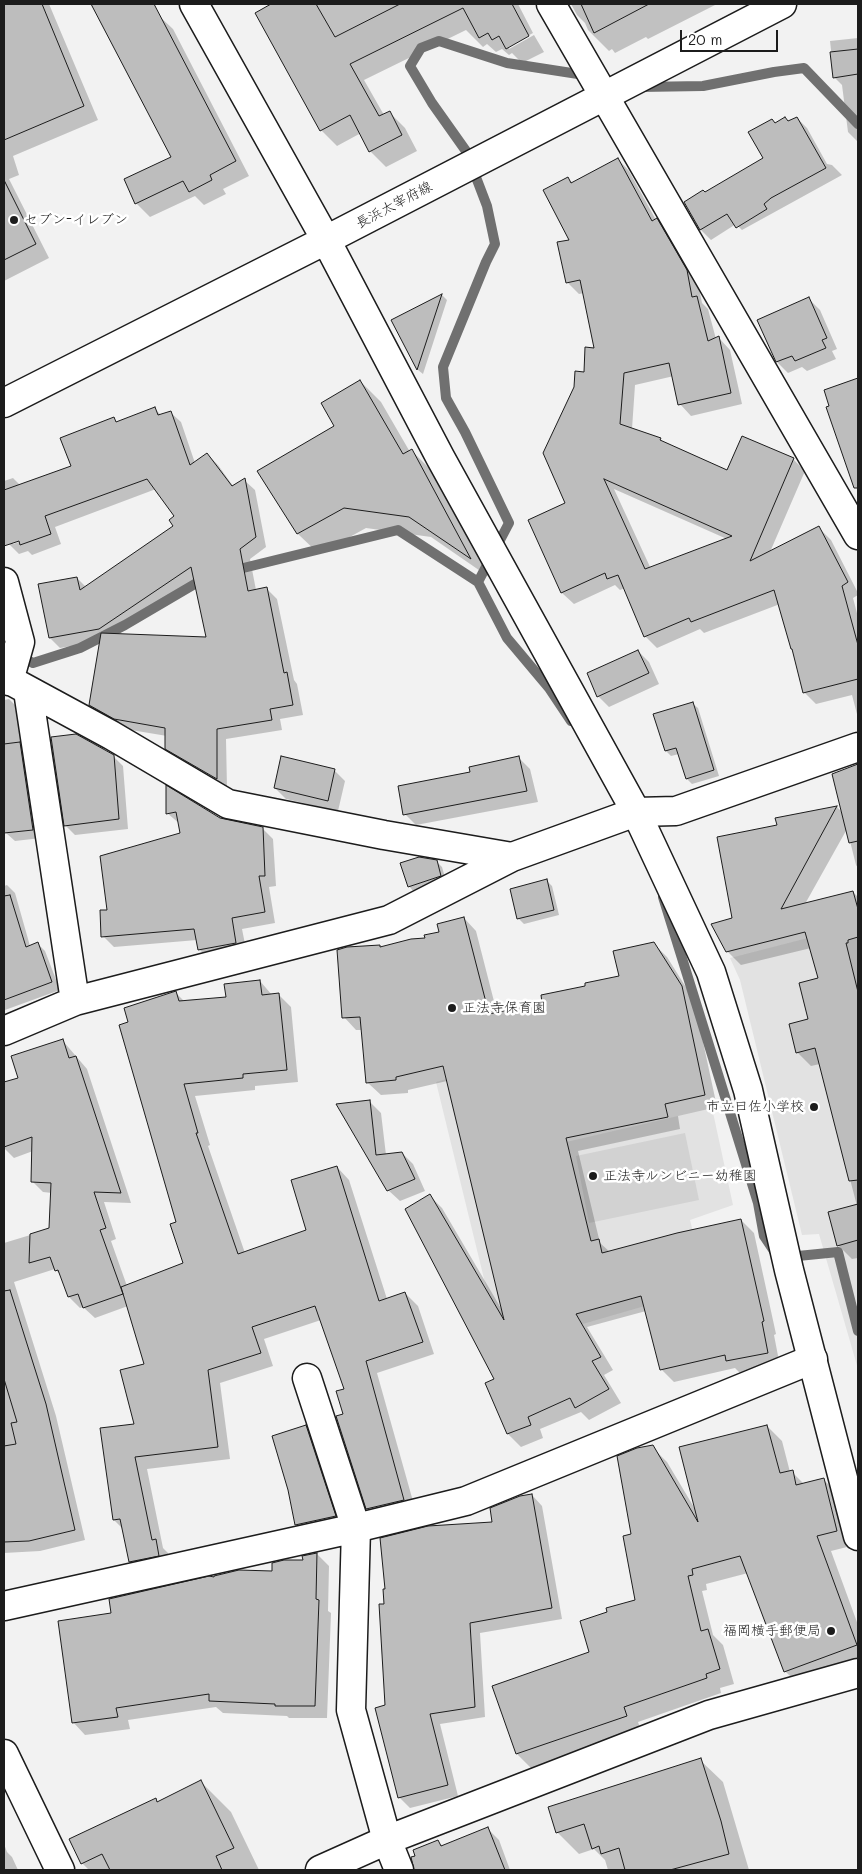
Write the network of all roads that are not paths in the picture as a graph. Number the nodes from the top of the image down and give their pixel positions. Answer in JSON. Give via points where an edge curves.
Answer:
{"nodes":[{"id":1,"x":194,"y":4,"type":"edge"},
{"id":2,"x":551,"y":4,"type":"edge"},
{"id":3,"x":782,"y":4,"type":"edge"},
{"id":4,"x":604,"y":95,"type":"junction"},
{"id":5,"x":326,"y":240,"type":"junction"},
{"id":6,"x":4,"y":403,"type":"edge"},
{"id":7,"x":858,"y":535,"type":"edge"},
{"id":8,"x":4,"y":582,"type":"edge"},
{"id":9,"x":13,"y":680,"type":"edge"},
{"id":10,"x":858,"y":747,"type":"edge"},
{"id":11,"x":625,"y":816,"type":"junction"},
{"id":12,"x":512,"y":857,"type":"junction"},
{"id":13,"x":75,"y":1001,"type":"junction"},
{"id":14,"x":4,"y":1031,"type":"edge"},
{"id":15,"x":814,"y":1359,"type":"junction"},
{"id":16,"x":308,"y":1378,"type":"dead end"},
{"id":17,"x":356,"y":1528,"type":"junction"},
{"id":18,"x":858,"y":1536,"type":"edge"},
{"id":19,"x":4,"y":1606,"type":"edge"},
{"id":20,"x":858,"y":1673,"type":"edge"},
{"id":21,"x":4,"y":1754,"type":"edge"},
{"id":22,"x":387,"y":1840,"type":"junction"},
{"id":23,"x":60,"y":1870,"type":"edge"},
{"id":24,"x":320,"y":1870,"type":"edge"},
{"id":25,"x":399,"y":1870,"type":"edge"}],
"edges":[{"from":1,"to":5,"type":"street"},
{"from":2,"to":4,"type":"street"},
{"from":3,"to":4,"type":"street","name":"長浜太宰府線"},
{"from":4,"to":5,"type":"street","name":"長浜太宰府線"},
{"from":4,"to":7,"type":"street"},
{"from":5,"to":6,"type":"street","name":"長浜太宰府線"},
{"from":5,"to":11,"type":"street"},
{"from":8,"to":9,"type":"street","via":[[20,642]]},
{"from":9,"to":12,"type":"street","via":[[228,804]]},
{"from":9,"to":13,"type":"street"},
{"from":10,"to":11,"type":"street","via":[[676,810]]},
{"from":11,"to":12,"type":"street"},
{"from":11,"to":15,"type":"street","via":[[711,972],[748,1090]]},
{"from":12,"to":13,"type":"street","via":[[389,920]]},
{"from":13,"to":14,"type":"street"},
{"from":15,"to":17,"type":"street","via":[[466,1500]]},
{"from":15,"to":18,"type":"street"},
{"from":16,"to":17,"type":"street"},
{"from":17,"to":19,"type":"street"},
{"from":17,"to":22,"type":"street","via":[[351,1710]]},
{"from":20,"to":22,"type":"street","via":[[709,1715]]},
{"from":21,"to":23,"type":"street"},
{"from":22,"to":24,"type":"street"},
{"from":22,"to":25,"type":"street"}]}
